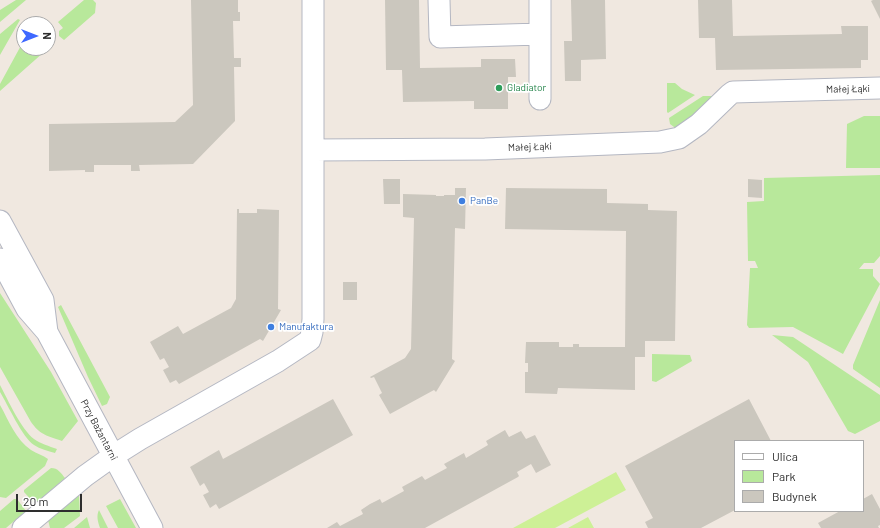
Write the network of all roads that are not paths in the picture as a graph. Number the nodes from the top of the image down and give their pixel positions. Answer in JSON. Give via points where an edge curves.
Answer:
{"nodes":[{"id":1,"x":313,"y":0,"type":"edge"},
{"id":2,"x":439,"y":0,"type":"edge"},
{"id":3,"x":540,"y":0,"type":"edge"},
{"id":4,"x":540,"y":34,"type":"junction"},
{"id":5,"x":880,"y":88,"type":"edge"},
{"id":6,"x":540,"y":99,"type":"dead end"},
{"id":7,"x":313,"y":150,"type":"junction"},
{"id":8,"x":0,"y":221,"type":"edge"},
{"id":9,"x":0,"y":259,"type":"edge"},
{"id":10,"x":47,"y":332,"type":"junction"},
{"id":11,"x":113,"y":456,"type":"junction"},
{"id":12,"x":23,"y":528,"type":"edge"},
{"id":13,"x":152,"y":528,"type":"edge"}],
"edges":[{"from":1,"to":7,"type":"street"},
{"from":2,"to":4,"type":"street","via":[[440,37]]},
{"from":3,"to":4,"type":"street"},
{"from":4,"to":6,"type":"street"},
{"from":5,"to":7,"type":"street","name":"Małej Łąki","via":[[733,92],[699,124],[679,138],[660,142],[484,149]]},
{"from":7,"to":11,"type":"street","via":[[313,319],[310,340]]},
{"from":8,"to":10,"type":"street","name":"Przy Bażantarni","via":[[43,300]]},
{"from":9,"to":10,"type":"street","name":"Przy Bażantarni","via":[[27,309]]},
{"from":10,"to":11,"type":"street","name":"Przy Bażantarni"},
{"from":11,"to":12,"type":"street"},
{"from":11,"to":13,"type":"street","name":"Przy Bażantarni"}]}
